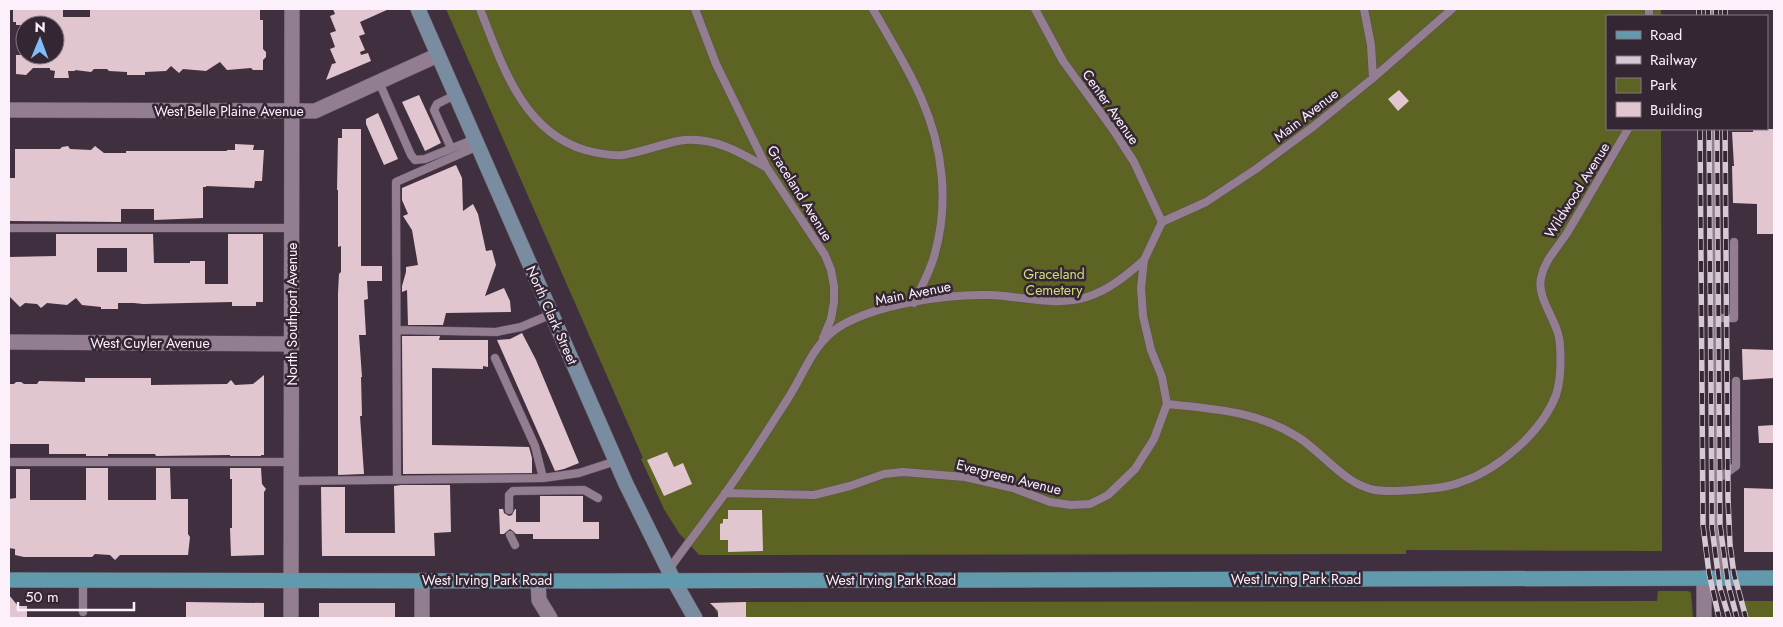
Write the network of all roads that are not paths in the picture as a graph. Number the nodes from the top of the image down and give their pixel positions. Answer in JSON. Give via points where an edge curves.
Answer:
{"nodes":[{"id":1,"x":292,"y":9,"type":"edge"},
{"id":2,"x":418,"y":9,"type":"edge"},
{"id":3,"x":480,"y":9,"type":"edge"},
{"id":4,"x":695,"y":9,"type":"edge"},
{"id":5,"x":873,"y":9,"type":"edge"},
{"id":6,"x":1036,"y":9,"type":"edge"},
{"id":7,"x":1364,"y":9,"type":"edge"},
{"id":8,"x":1452,"y":9,"type":"edge"},
{"id":9,"x":438,"y":55,"type":"junction"},
{"id":10,"x":1373,"y":78,"type":"junction"},
{"id":11,"x":379,"y":82,"type":"junction"},
{"id":12,"x":456,"y":95,"type":"junction"},
{"id":13,"x":9,"y":110,"type":"edge"},
{"id":14,"x":292,"y":112,"type":"junction"},
{"id":15,"x":1627,"y":130,"type":"edge"},
{"id":16,"x":1714,"y":130,"type":"edge"},
{"id":17,"x":476,"y":142,"type":"junction"},
{"id":18,"x":452,"y":148,"type":"junction"},
{"id":19,"x":767,"y":168,"type":"junction"},
{"id":20,"x":1162,"y":222,"type":"junction"},
{"id":21,"x":9,"y":228,"type":"edge"},
{"id":22,"x":292,"y":228,"type":"junction"},
{"id":23,"x":1734,"y":242,"type":"dead end"},
{"id":24,"x":1144,"y":260,"type":"junction"},
{"id":25,"x":914,"y":303,"type":"junction"},
{"id":26,"x":552,"y":314,"type":"junction"},
{"id":27,"x":1715,"y":318,"type":"junction"},
{"id":28,"x":397,"y":330,"type":"junction"},
{"id":29,"x":822,"y":340,"type":"junction"},
{"id":30,"x":9,"y":342,"type":"edge"},
{"id":31,"x":292,"y":344,"type":"junction"},
{"id":32,"x":495,"y":358,"type":"dead end"},
{"id":33,"x":1736,"y":381,"type":"dead end"},
{"id":34,"x":1167,"y":404,"type":"junction"},
{"id":35,"x":616,"y":461,"type":"junction"},
{"id":36,"x":9,"y":462,"type":"edge"},
{"id":37,"x":292,"y":462,"type":"junction"},
{"id":38,"x":543,"y":478,"type":"junction"},
{"id":39,"x":397,"y":480,"type":"junction"},
{"id":40,"x":292,"y":481,"type":"junction"},
{"id":41,"x":1715,"y":482,"type":"junction"},
{"id":42,"x":725,"y":493,"type":"junction"},
{"id":43,"x":598,"y":498,"type":"dead end"},
{"id":44,"x":508,"y":510,"type":"dead end"},
{"id":45,"x":510,"y":534,"type":"dead end"},
{"id":46,"x":515,"y":545,"type":"dead end"},
{"id":47,"x":668,"y":577,"type":"junction"},
{"id":48,"x":1704,"y":578,"type":"junction"},
{"id":49,"x":1723,"y":578,"type":"junction"},
{"id":50,"x":1774,"y":578,"type":"edge"},
{"id":51,"x":9,"y":580,"type":"edge"},
{"id":52,"x":83,"y":580,"type":"junction"},
{"id":53,"x":292,"y":580,"type":"junction"},
{"id":54,"x":422,"y":580,"type":"junction"},
{"id":55,"x":538,"y":581,"type":"junction"},
{"id":56,"x":83,"y":612,"type":"dead end"},
{"id":57,"x":291,"y":618,"type":"edge"},
{"id":58,"x":422,"y":618,"type":"edge"},
{"id":59,"x":550,"y":618,"type":"edge"},
{"id":60,"x":695,"y":618,"type":"edge"},
{"id":61,"x":1704,"y":618,"type":"edge"}],
"edges":[{"from":1,"to":14,"type":"street","name":"North Southport Avenue"},
{"from":2,"to":9,"type":"main road","name":"North Clark Street"},
{"from":3,"to":19,"type":"lane","via":[[501,63],[520,98],[533,117],[571,145],[620,155],[697,140],[739,152]]},
{"from":4,"to":19,"type":"lane","name":"Graceland Avenue","via":[[716,64]]},
{"from":5,"to":25,"type":"lane","via":[[922,100],[938,152],[944,188],[935,255]]},
{"from":6,"to":20,"type":"lane","name":"Center Avenue","via":[[1063,61],[1134,162]]},
{"from":7,"to":10,"type":"lane"},
{"from":8,"to":10,"type":"lane","name":"Main Avenue"},
{"from":9,"to":11,"type":"street","name":"West Belle Plaine Avenue"},
{"from":9,"to":12,"type":"main road","name":"North Clark Street"},
{"from":10,"to":20,"type":"lane","name":"Main Avenue","via":[[1256,169],[1206,202]]},
{"from":11,"to":14,"type":"street","name":"West Belle Plaine Avenue","via":[[315,111]]},
{"from":11,"to":18,"type":"lane","via":[[415,160]]},
{"from":12,"to":17,"type":"main road","name":"North Clark Street"},
{"from":12,"to":18,"type":"lane","via":[[437,104],[434,110]]},
{"from":13,"to":14,"type":"street","name":"West Belle Plaine Avenue"},
{"from":14,"to":22,"type":"street","name":"North Southport Avenue"},
{"from":15,"to":34,"type":"lane","name":"Wildwood Avenue","via":[[1566,235],[1545,263],[1540,281],[1542,297],[1555,322],[1560,344],[1556,394],[1526,440],[1485,471],[1461,482],[1433,488],[1374,490],[1352,480],[1300,438],[1276,424],[1222,409]]},
{"from":16,"to":27,"type":"lane"},
{"from":17,"to":18,"type":"lane"},
{"from":17,"to":26,"type":"main road","name":"North Clark Street"},
{"from":17,"to":28,"type":"lane","via":[[396,182]]},
{"from":19,"to":29,"type":"lane","name":"Graceland Avenue","via":[[825,255],[831,270],[834,302]]},
{"from":20,"to":24,"type":"lane"},
{"from":21,"to":22,"type":"lane"},
{"from":22,"to":31,"type":"street","name":"North Southport Avenue"},
{"from":23,"to":27,"type":"lane","via":[[1734,318]]},
{"from":24,"to":25,"type":"lane","name":"Main Avenue","via":[[1108,287],[1067,301],[990,295],[953,296]]},
{"from":24,"to":34,"type":"lane","via":[[1143,316]]},
{"from":25,"to":29,"type":"lane","name":"Main Avenue","via":[[892,306],[865,316],[839,327]]},
{"from":26,"to":28,"type":"lane","via":[[521,327],[496,332]]},
{"from":26,"to":35,"type":"main road","name":"North Clark Street"},
{"from":27,"to":41,"type":"lane"},
{"from":28,"to":39,"type":"lane"},
{"from":29,"to":42,"type":"lane","name":"Main Avenue","via":[[788,399]]},
{"from":30,"to":31,"type":"street","name":"West Cuyler Avenue"},
{"from":31,"to":37,"type":"street","name":"North Southport Avenue"},
{"from":32,"to":38,"type":"lane","via":[[535,446]]},
{"from":33,"to":41,"type":"lane","via":[[1736,466]]},
{"from":34,"to":42,"type":"lane","name":"Evergreen Avenue","via":[[1154,440],[1136,469],[1108,495],[1090,504],[1050,502],[1013,488],[965,477],[903,472],[884,474],[814,495]]},
{"from":35,"to":38,"type":"lane","via":[[579,473]]},
{"from":35,"to":47,"type":"main road","name":"North Clark Street"},
{"from":36,"to":37,"type":"lane"},
{"from":37,"to":40,"type":"street","name":"North Southport Avenue"},
{"from":38,"to":39,"type":"lane"},
{"from":39,"to":40,"type":"lane"},
{"from":40,"to":53,"type":"street","name":"North Southport Avenue"},
{"from":41,"to":49,"type":"lane"},
{"from":42,"to":47,"type":"lane","name":"Main Avenue"},
{"from":43,"to":44,"type":"lane","via":[[584,490],[513,491],[509,495]]},
{"from":45,"to":46,"type":"lane"},
{"from":47,"to":48,"type":"main road","name":"West Irving Park Road"},
{"from":47,"to":55,"type":"main road","name":"West Irving Park Road"},
{"from":47,"to":60,"type":"main road","name":"North Clark Street"},
{"from":48,"to":49,"type":"main road","name":"West Irving Park Road"},
{"from":48,"to":61,"type":"street"},
{"from":49,"to":50,"type":"main road","name":"West Irving Park Road"},
{"from":51,"to":52,"type":"main road","name":"West Irving Park Road"},
{"from":52,"to":53,"type":"main road","name":"West Irving Park Road"},
{"from":52,"to":56,"type":"lane"},
{"from":53,"to":54,"type":"main road","name":"West Irving Park Road"},
{"from":53,"to":57,"type":"street","name":"North Southport Avenue"},
{"from":54,"to":55,"type":"main road","name":"West Irving Park Road"},
{"from":54,"to":58,"type":"street"},
{"from":55,"to":59,"type":"street","via":[[539,600]]}]}
